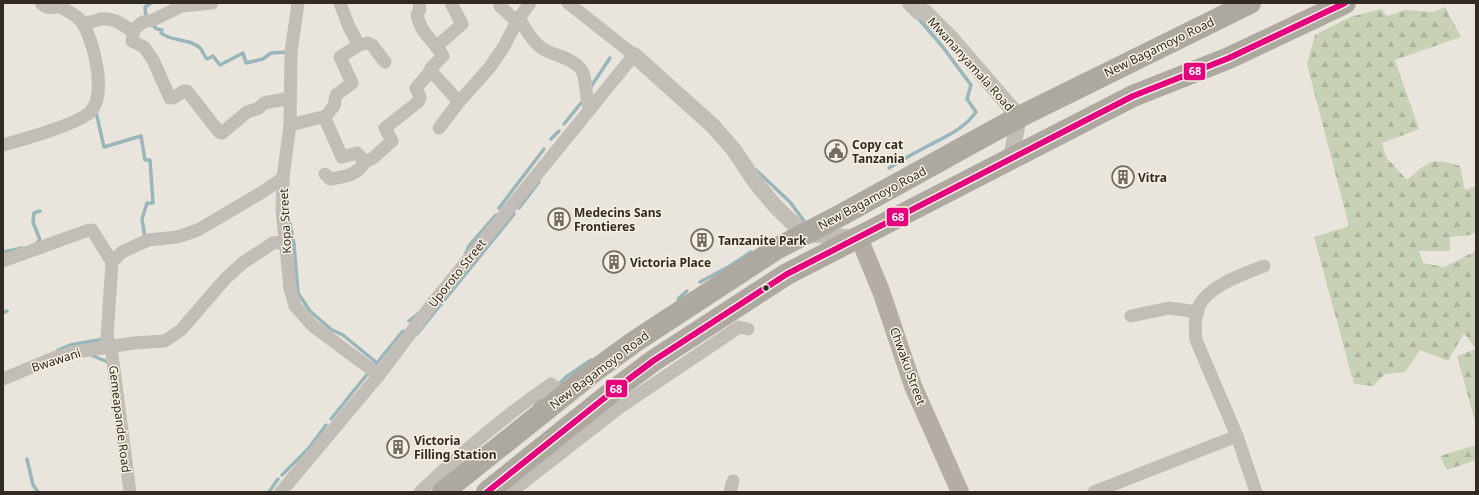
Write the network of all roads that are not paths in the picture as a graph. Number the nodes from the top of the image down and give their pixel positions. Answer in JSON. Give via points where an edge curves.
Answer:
{"nodes":[{"id":1,"x":41,"y":3,"type":"edge"},
{"id":2,"x":212,"y":3,"type":"edge"},
{"id":3,"x":298,"y":3,"type":"edge"},
{"id":4,"x":340,"y":3,"type":"edge"},
{"id":5,"x":419,"y":3,"type":"edge"},
{"id":6,"x":451,"y":3,"type":"edge"},
{"id":7,"x":500,"y":3,"type":"edge"},
{"id":8,"x":530,"y":3,"type":"edge"},
{"id":9,"x":568,"y":3,"type":"edge"},
{"id":10,"x":910,"y":3,"type":"edge"},
{"id":11,"x":1250,"y":3,"type":"edge"},
{"id":12,"x":1345,"y":3,"type":"edge"},
{"id":13,"x":61,"y":5,"type":"edge"},
{"id":14,"x":176,"y":5,"type":"edge"},
{"id":15,"x":518,"y":20,"type":"junction"},
{"id":16,"x":83,"y":23,"type":"junction"},
{"id":17,"x":132,"y":32,"type":"junction"},
{"id":18,"x":359,"y":45,"type":"junction"},
{"id":19,"x":436,"y":47,"type":"junction"},
{"id":20,"x":634,"y":55,"type":"junction"},
{"id":21,"x":385,"y":62,"type":"dead end"},
{"id":22,"x":431,"y":71,"type":"junction"},
{"id":23,"x":290,"y":98,"type":"junction"},
{"id":24,"x":459,"y":102,"type":"junction"},
{"id":25,"x":590,"y":109,"type":"junction"},
{"id":26,"x":326,"y":116,"type":"junction"},
{"id":27,"x":1019,"y":117,"type":"junction"},
{"id":28,"x":290,"y":125,"type":"junction"},
{"id":29,"x":439,"y":128,"type":"dead end"},
{"id":30,"x":3,"y":145,"type":"edge"},
{"id":31,"x":1011,"y":158,"type":"junction"},
{"id":32,"x":365,"y":162,"type":"junction"},
{"id":33,"x":325,"y":174,"type":"dead end"},
{"id":34,"x":283,"y":178,"type":"junction"},
{"id":35,"x":804,"y":234,"type":"junction"},
{"id":36,"x":859,"y":238,"type":"junction"},
{"id":37,"x":285,"y":242,"type":"junction"},
{"id":38,"x":3,"y":261,"type":"edge"},
{"id":39,"x":112,"y":262,"type":"junction"},
{"id":40,"x":1264,"y":266,"type":"dead end"},
{"id":41,"x":1198,"y":312,"type":"junction"},
{"id":42,"x":1131,"y":316,"type":"dead end"},
{"id":43,"x":748,"y":329,"type":"dead end"},
{"id":44,"x":111,"y":347,"type":"junction"},
{"id":45,"x":379,"y":374,"type":"junction"},
{"id":46,"x":3,"y":379,"type":"edge"},
{"id":47,"x":1237,"y":436,"type":"junction"},
{"id":48,"x":430,"y":491,"type":"edge"},
{"id":49,"x":130,"y":492,"type":"edge"},
{"id":50,"x":281,"y":492,"type":"edge"},
{"id":51,"x":487,"y":492,"type":"edge"},
{"id":52,"x":511,"y":492,"type":"edge"},
{"id":53,"x":960,"y":492,"type":"edge"},
{"id":54,"x":1094,"y":492,"type":"edge"},
{"id":55,"x":1256,"y":492,"type":"edge"}],
"edges":[{"from":1,"to":13,"type":"street","via":[[47,7]]},
{"from":2,"to":14,"type":"street"},
{"from":3,"to":23,"type":"street","name":"Kopa Street","via":[[291,52]]},
{"from":4,"to":18,"type":"street"},
{"from":5,"to":19,"type":"street","via":[[419,22]]},
{"from":6,"to":19,"type":"street","via":[[462,24]]},
{"from":7,"to":15,"type":"street","via":[[500,6]]},
{"from":8,"to":15,"type":"street"},
{"from":9,"to":20,"type":"street"},
{"from":10,"to":27,"type":"street","name":"Mwananyamala Road","via":[[919,12],[925,12],[951,38]]},
{"from":11,"to":27,"type":"highway","name":"New Bagamoyo Road"},
{"from":12,"to":31,"type":"highway","name":"New Bagamoyo Road","via":[[1229,58],[1133,96]]},
{"from":13,"to":16,"type":"street"},
{"from":14,"to":17,"type":"street","via":[[161,16],[138,25]]},
{"from":15,"to":24,"type":"street","via":[[490,68]]},
{"from":15,"to":25,"type":"street","via":[[541,47],[580,68],[584,74],[586,100]]},
{"from":16,"to":17,"type":"street","via":[[111,20]]},
{"from":16,"to":30,"type":"street","via":[[96,63],[99,94],[96,105],[91,112],[75,121]]},
{"from":17,"to":23,"type":"street","via":[[132,41],[144,46],[170,98],[186,91],[219,132],[224,132],[245,113],[264,103]]},
{"from":18,"to":21,"type":"street","via":[[372,45]]},
{"from":18,"to":26,"type":"street","via":[[340,58],[352,83],[336,95],[334,106]]},
{"from":19,"to":22,"type":"street","via":[[443,56]]},
{"from":20,"to":25,"type":"street","name":"Uporoto Street"},
{"from":20,"to":35,"type":"street","via":[[713,126],[734,150],[756,184]]},
{"from":22,"to":24,"type":"street"},
{"from":22,"to":32,"type":"street","via":[[416,88],[420,97],[418,102],[385,128],[392,141]]},
{"from":23,"to":28,"type":"street","name":"Kopa Street"},
{"from":24,"to":29,"type":"street"},
{"from":25,"to":45,"type":"street","name":"Uporoto Street","via":[[436,299]]},
{"from":26,"to":28,"type":"street"},
{"from":26,"to":32,"type":"street","via":[[342,157],[357,153]]},
{"from":27,"to":31,"type":"street","name":"Mwananyamala Road"},
{"from":27,"to":35,"type":"highway","name":"New Bagamoyo Road"},
{"from":28,"to":34,"type":"street","name":"Kopa Street"},
{"from":31,"to":36,"type":"highway","name":"New Bagamoyo Road"},
{"from":32,"to":33,"type":"street","via":[[355,174],[330,179]]},
{"from":34,"to":37,"type":"street","name":"Kopa Street"},
{"from":34,"to":39,"type":"street","via":[[198,230],[177,237],[148,240],[122,252]]},
{"from":35,"to":36,"type":"street"},
{"from":35,"to":48,"type":"highway","name":"New Bagamoyo Road","via":[[776,249],[634,342]]},
{"from":36,"to":51,"type":"highway","name":"New Bagamoyo Road","via":[[787,274],[653,361]]},
{"from":36,"to":53,"type":"main road","name":"Chwaku Street","via":[[881,291],[913,386]]},
{"from":37,"to":44,"type":"street","name":"Bwawani","via":[[273,243],[244,262],[171,338],[162,342]]},
{"from":37,"to":45,"type":"street","name":"Kopa Street","via":[[290,288],[295,306],[313,326]]},
{"from":38,"to":39,"type":"street","via":[[92,230]]},
{"from":39,"to":44,"type":"street","name":"Gemeapande Road","via":[[107,338]]},
{"from":40,"to":41,"type":"street","via":[[1231,279],[1208,294],[1199,306]]},
{"from":41,"to":42,"type":"street","via":[[1170,308]]},
{"from":41,"to":47,"type":"street","via":[[1195,323],[1196,340]]},
{"from":43,"to":52,"type":"street","via":[[739,327],[620,407]]},
{"from":44,"to":46,"type":"street","name":"Bwawani","via":[[56,357]]},
{"from":44,"to":49,"type":"street","name":"Gemeapande Road"},
{"from":45,"to":50,"type":"street","name":"Uporoto Street"},
{"from":47,"to":54,"type":"street"},
{"from":47,"to":55,"type":"street"}]}
